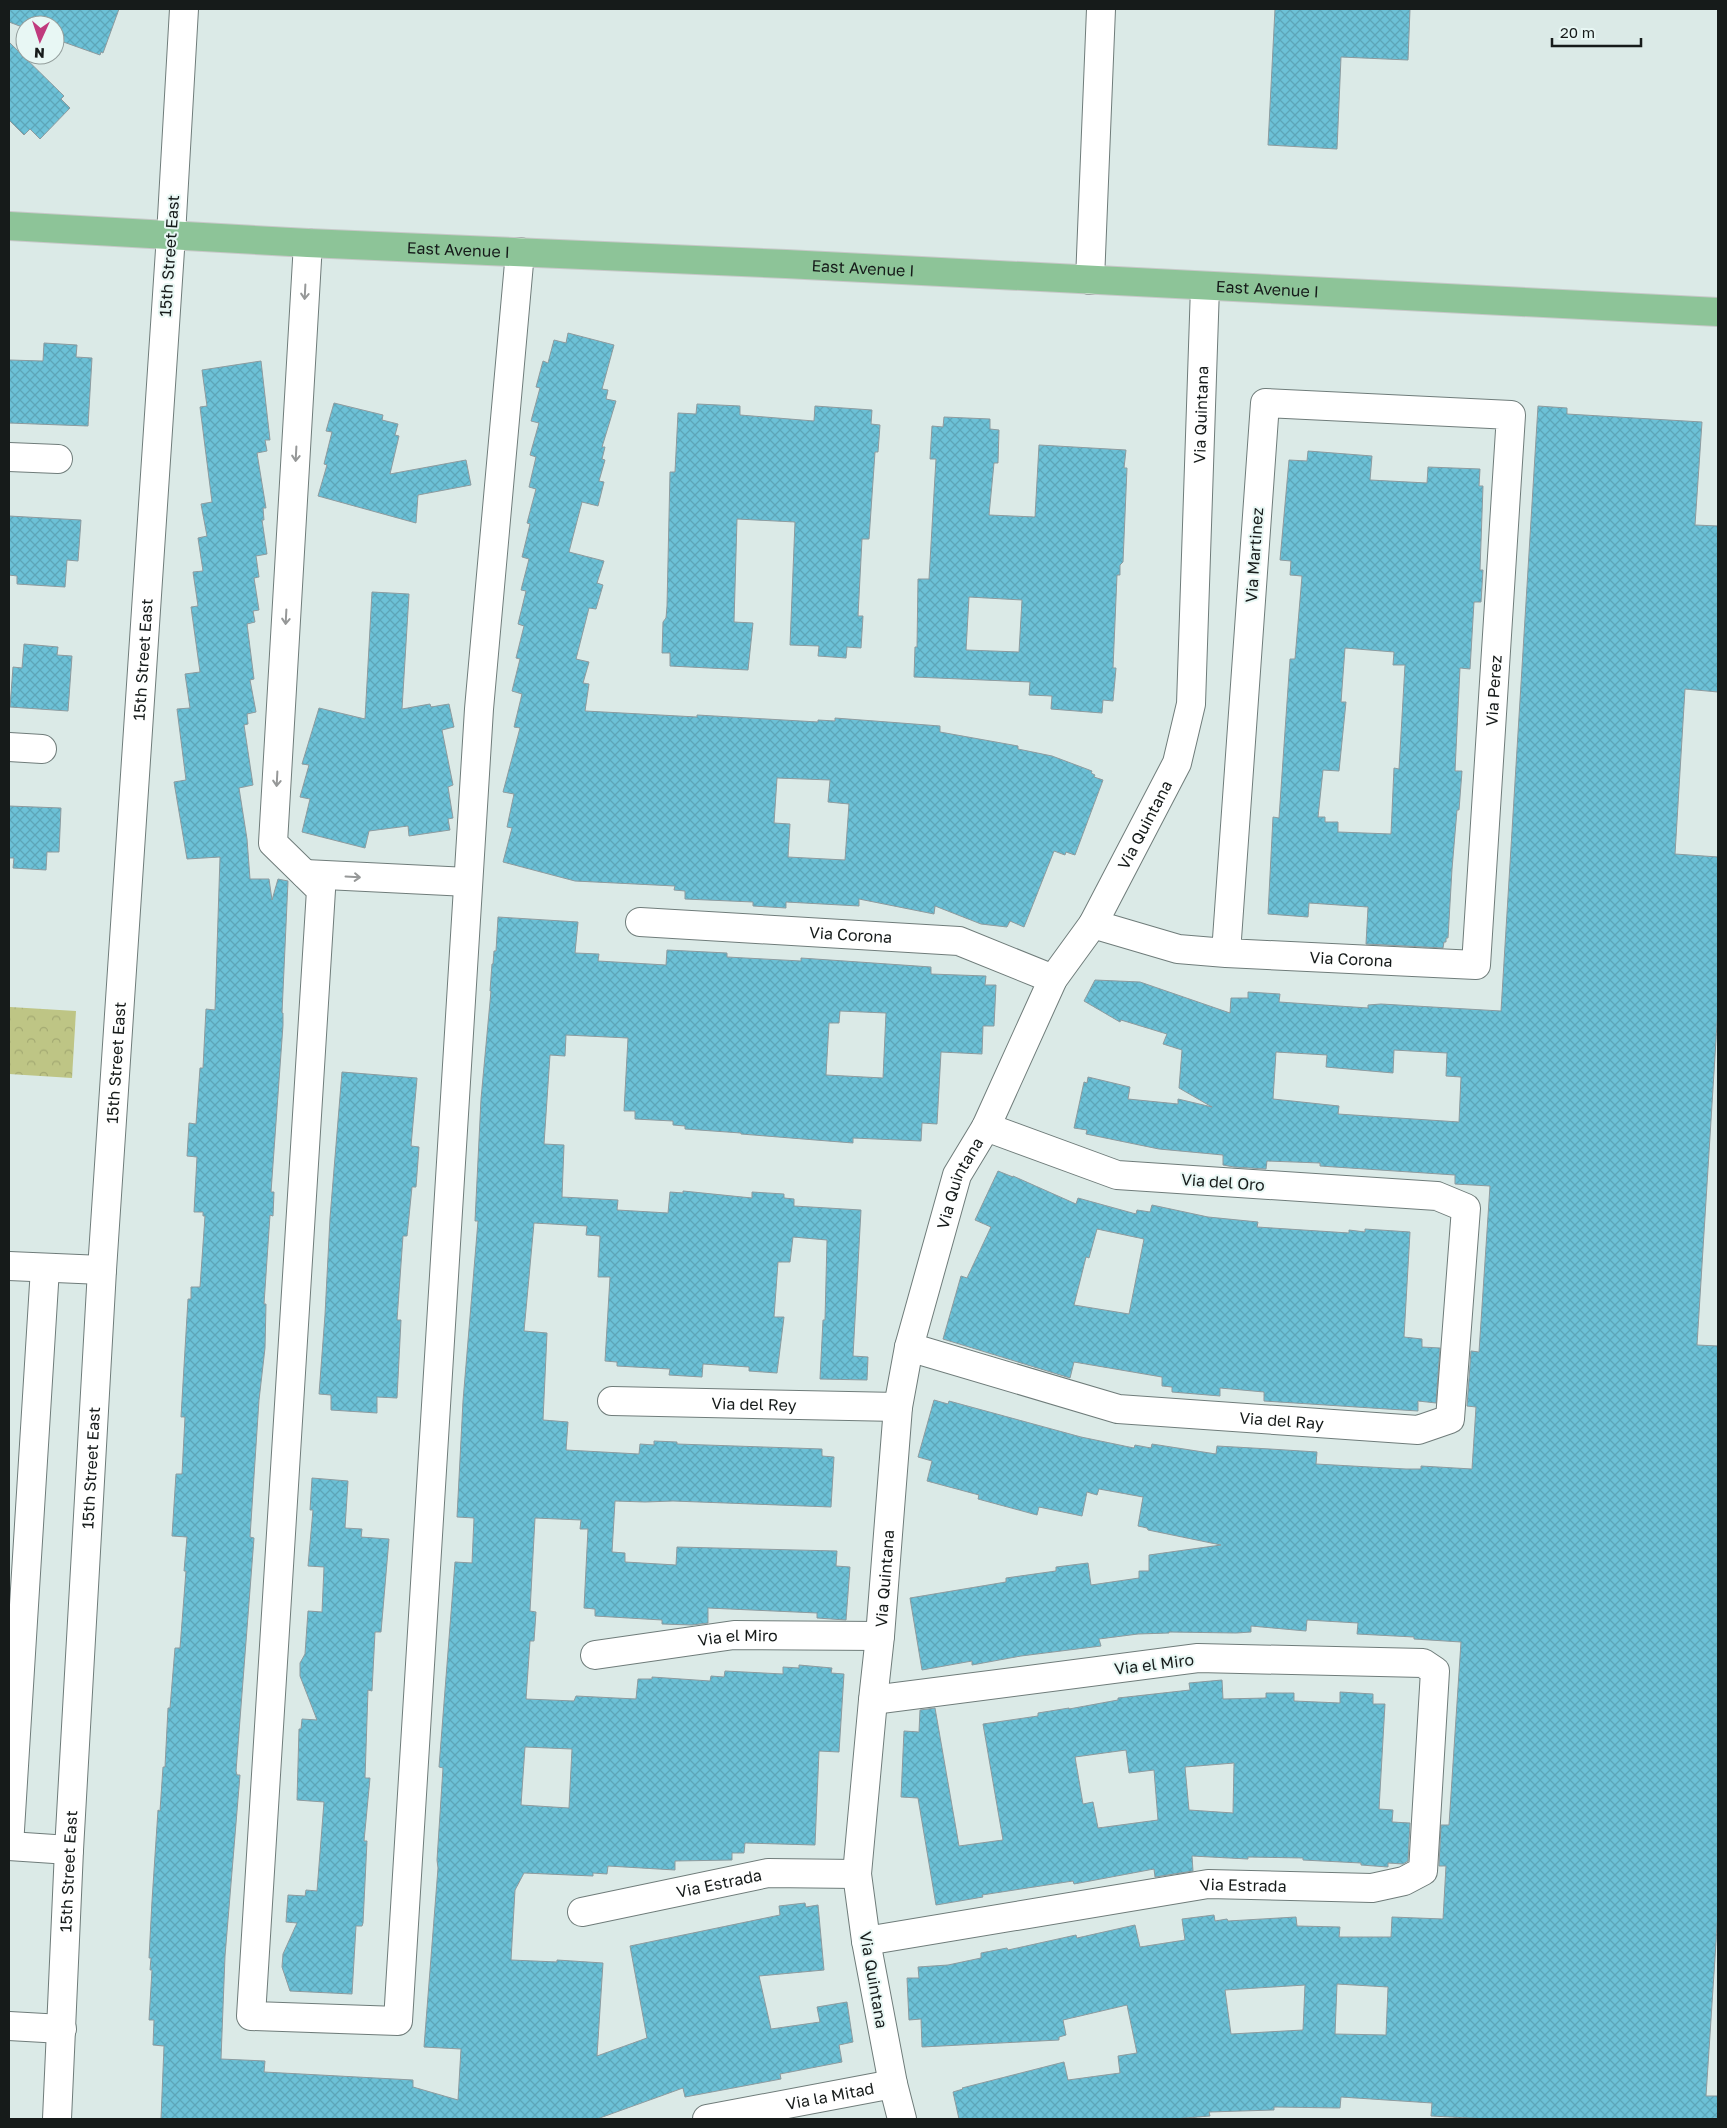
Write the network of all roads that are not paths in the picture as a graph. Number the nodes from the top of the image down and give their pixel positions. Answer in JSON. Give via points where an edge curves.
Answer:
{"nodes":[{"id":1,"x":184,"y":9,"type":"edge"},
{"id":2,"x":1101,"y":9,"type":"edge"},
{"id":3,"x":9,"y":226,"type":"edge"},
{"id":4,"x":171,"y":235,"type":"junction"},
{"id":5,"x":308,"y":244,"type":"junction"},
{"id":6,"x":520,"y":252,"type":"junction"},
{"id":7,"x":1090,"y":280,"type":"junction"},
{"id":8,"x":1205,"y":287,"type":"junction"},
{"id":9,"x":1718,"y":312,"type":"edge"},
{"id":10,"x":1511,"y":414,"type":"joint"},
{"id":11,"x":9,"y":457,"type":"edge"},
{"id":12,"x":58,"y":459,"type":"dead end"},
{"id":13,"x":9,"y":747,"type":"edge"},
{"id":14,"x":42,"y":749,"type":"dead end"},
{"id":15,"x":305,"y":874,"type":"junction"},
{"id":16,"x":468,"y":882,"type":"junction"},
{"id":17,"x":640,"y":922,"type":"dead end"},
{"id":18,"x":1093,"y":924,"type":"junction"},
{"id":19,"x":1226,"y":953,"type":"junction"},
{"id":20,"x":1476,"y":965,"type":"joint"},
{"id":21,"x":1053,"y":979,"type":"junction"},
{"id":22,"x":986,"y":1128,"type":"junction"},
{"id":23,"x":1466,"y":1208,"type":"joint"},
{"id":24,"x":9,"y":1266,"type":"edge"},
{"id":25,"x":45,"y":1268,"type":"junction"},
{"id":26,"x":102,"y":1270,"type":"junction"},
{"id":27,"x":909,"y":1347,"type":"junction"},
{"id":28,"x":612,"y":1401,"type":"dead end"},
{"id":29,"x":898,"y":1407,"type":"junction"},
{"id":30,"x":19,"y":1556,"type":"edge"},
{"id":31,"x":880,"y":1636,"type":"junction"},
{"id":32,"x":595,"y":1655,"type":"dead end"},
{"id":33,"x":1435,"y":1672,"type":"joint"},
{"id":34,"x":872,"y":1700,"type":"junction"},
{"id":35,"x":9,"y":1846,"type":"edge"},
{"id":36,"x":69,"y":1850,"type":"junction"},
{"id":37,"x":857,"y":1874,"type":"junction"},
{"id":38,"x":582,"y":1912,"type":"dead end"},
{"id":39,"x":866,"y":1942,"type":"junction"},
{"id":40,"x":9,"y":2026,"type":"edge"},
{"id":41,"x":62,"y":2029,"type":"junction"},
{"id":42,"x":893,"y":2084,"type":"junction"},
{"id":43,"x":58,"y":2119,"type":"edge"},
{"id":44,"x":707,"y":2119,"type":"edge"},
{"id":45,"x":902,"y":2119,"type":"edge"}],
"edges":[{"from":1,"to":4,"type":"street","name":"15th Street East"},
{"from":2,"to":7,"type":"street"},
{"from":3,"to":4,"type":"main road","name":"East Avenue I"},
{"from":4,"to":5,"type":"main road","name":"East Avenue I"},
{"from":4,"to":26,"type":"street","name":"15th Street East"},
{"from":5,"to":6,"type":"main road","name":"East Avenue I"},
{"from":5,"to":15,"type":"street","one_way":true,"via":[[273,843]]},
{"from":6,"to":7,"type":"main road","name":"East Avenue I"},
{"from":6,"to":16,"type":"street","via":[[479,709]]},
{"from":7,"to":8,"type":"main road","name":"East Avenue I"},
{"from":8,"to":9,"type":"main road","name":"East Avenue I"},
{"from":8,"to":18,"type":"street","name":"Via Quintana","via":[[1191,704],[1177,763]]},
{"from":10,"to":19,"type":"street","name":"Via Martinez","via":[[1265,403]]},
{"from":10,"to":20,"type":"street","name":"Via Perez"},
{"from":11,"to":12,"type":"street"},
{"from":13,"to":14,"type":"street"},
{"from":15,"to":16,"type":"street","one_way":true},
{"from":15,"to":16,"type":"street","via":[[321,890],[251,2016],[398,2021]]},
{"from":17,"to":21,"type":"street","name":"Via Corona","via":[[959,941]]},
{"from":18,"to":19,"type":"street","name":"Via Corona","via":[[1178,949]]},
{"from":18,"to":21,"type":"street","name":"Via Quintana"},
{"from":19,"to":20,"type":"street","name":"Via Corona"},
{"from":21,"to":22,"type":"street","name":"Via Quintana"},
{"from":22,"to":23,"type":"street","name":"Via del Oro","via":[[1117,1174],[1437,1196]]},
{"from":22,"to":27,"type":"street","name":"Via Quintana","via":[[957,1175]]},
{"from":23,"to":27,"type":"street","name":"Via del Ray","via":[[1450,1419],[1418,1430],[1118,1410]]},
{"from":24,"to":25,"type":"street"},
{"from":25,"to":26,"type":"street"},
{"from":25,"to":30,"type":"street"},
{"from":26,"to":36,"type":"street","name":"15th Street East"},
{"from":27,"to":29,"type":"street","name":"Via Quintana"},
{"from":28,"to":29,"type":"street","name":"Via del Rey"},
{"from":29,"to":31,"type":"street","name":"Via Quintana"},
{"from":30,"to":35,"type":"street"},
{"from":31,"to":32,"type":"street","name":"Via el Miro","via":[[734,1635]]},
{"from":31,"to":34,"type":"street","name":"Via Quintana"},
{"from":33,"to":34,"type":"street","name":"Via el Miro","via":[[1423,1663],[1198,1658]]},
{"from":33,"to":39,"type":"street","name":"Via Estrada","via":[[1423,1871],[1404,1882],[1372,1888],[1208,1884]]},
{"from":34,"to":37,"type":"street","name":"Via Quintana"},
{"from":35,"to":36,"type":"street"},
{"from":36,"to":41,"type":"street","name":"15th Street East"},
{"from":37,"to":38,"type":"street","name":"Via Estrada","via":[[768,1873]]},
{"from":37,"to":39,"type":"street","name":"Via Quintana"},
{"from":39,"to":42,"type":"street","name":"Via Quintana"},
{"from":40,"to":41,"type":"street"},
{"from":41,"to":43,"type":"street","name":"15th Street East"},
{"from":42,"to":44,"type":"street","name":"Via la Mitad"},
{"from":42,"to":45,"type":"street","name":"Via Quintana"}]}
